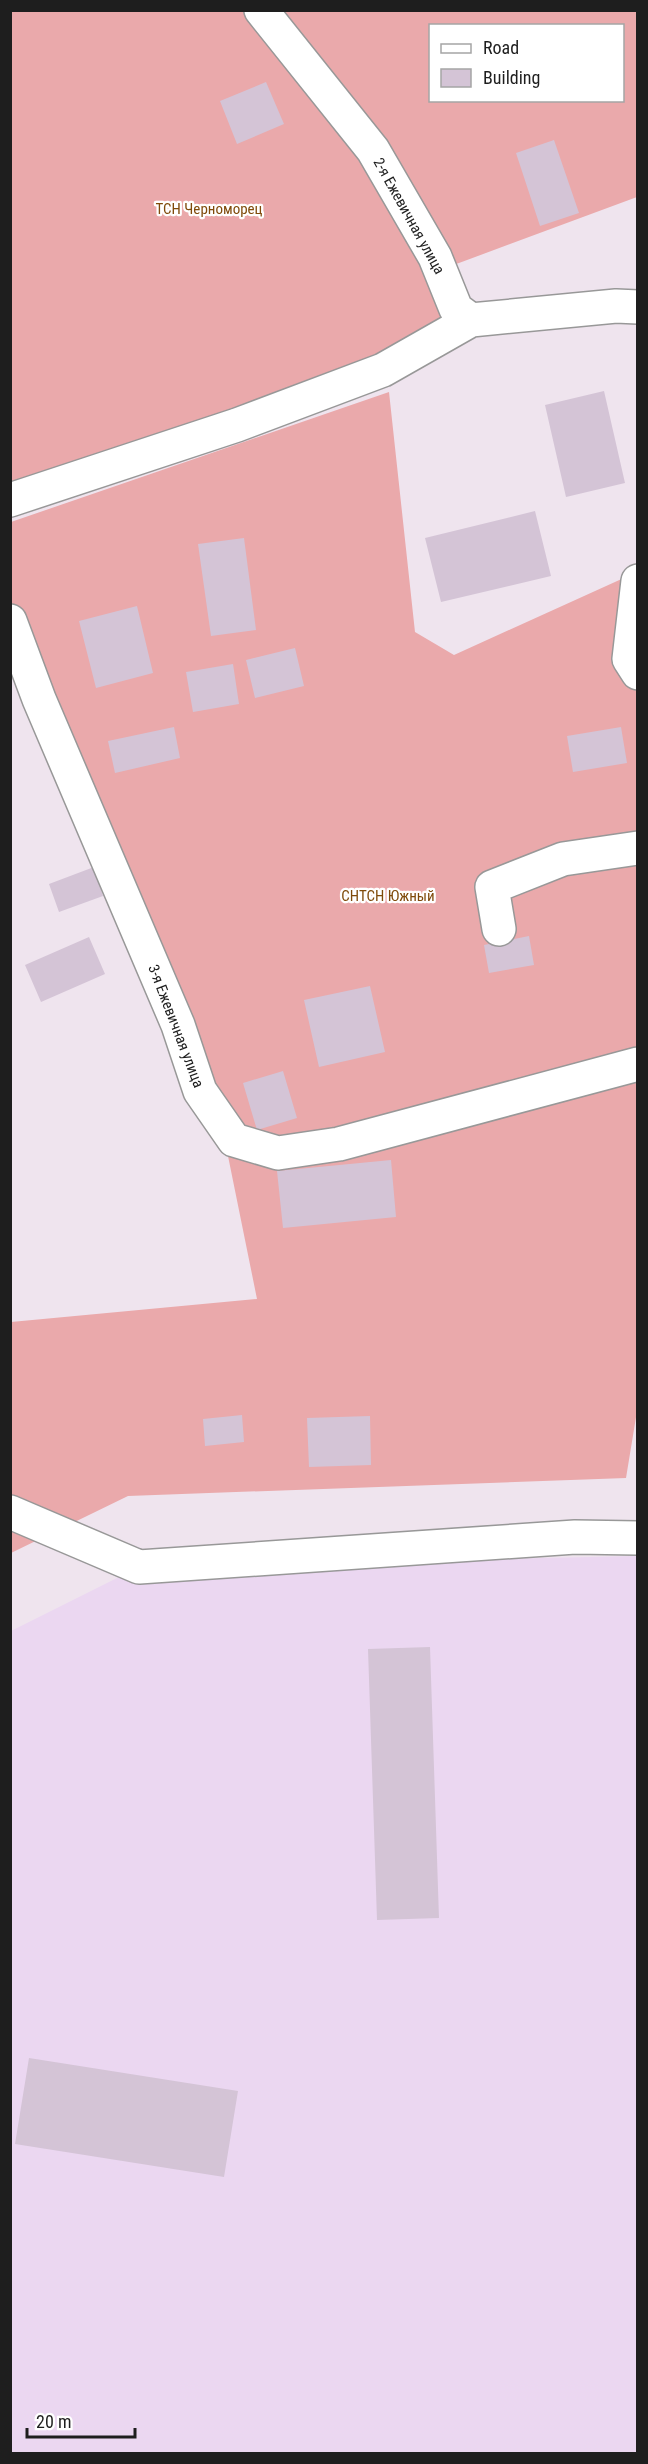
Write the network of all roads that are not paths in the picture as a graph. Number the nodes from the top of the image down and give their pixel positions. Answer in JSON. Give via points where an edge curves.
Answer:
{"nodes":[{"id":1,"x":261,"y":10,"type":"edge"},
{"id":2,"x":638,"y":307,"type":"edge"},
{"id":3,"x":471,"y":321,"type":"junction"},
{"id":4,"x":10,"y":500,"type":"edge"},
{"id":5,"x":638,"y":581,"type":"edge"},
{"id":6,"x":10,"y":621,"type":"edge"},
{"id":7,"x":638,"y":673,"type":"edge"},
{"id":8,"x":638,"y":848,"type":"edge"},
{"id":9,"x":499,"y":929,"type":"dead end"},
{"id":10,"x":638,"y":1064,"type":"edge"},
{"id":11,"x":10,"y":1512,"type":"edge"},
{"id":12,"x":638,"y":1538,"type":"edge"}],
"edges":[{"from":1,"to":3,"type":"lane","name":"2-я Ежевичная улица","via":[[373,150],[435,257],[456,309]]},
{"from":2,"to":3,"type":"lane"},
{"from":3,"to":4,"type":"lane","via":[[383,370],[237,425]]},
{"from":5,"to":7,"type":"lane","via":[[629,659]]},
{"from":6,"to":10,"type":"lane","name":"3-я Ежевичная улица","via":[[39,699],[178,1025],[200,1091],[234,1140],[278,1153],[339,1144]]},
{"from":8,"to":9,"type":"lane","via":[[563,859],[492,887]]},
{"from":11,"to":12,"type":"lane","via":[[139,1567],[575,1537]]}]}
